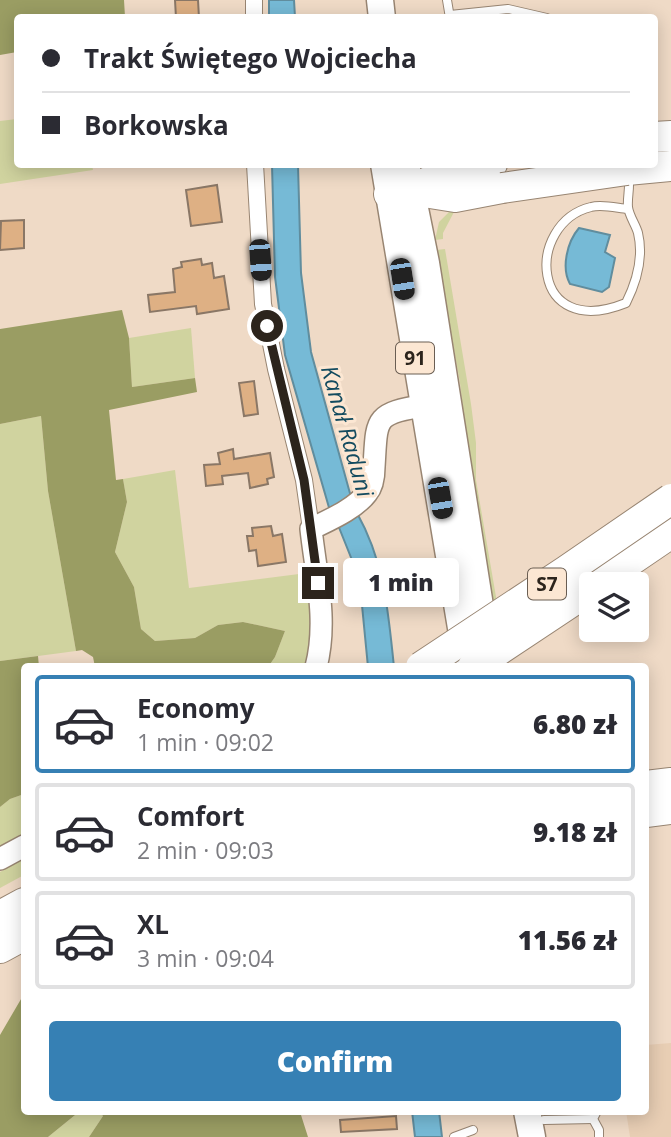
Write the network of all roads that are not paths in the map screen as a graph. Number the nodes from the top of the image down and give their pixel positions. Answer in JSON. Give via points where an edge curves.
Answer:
{"nodes":[{"id":1,"x":467,"y":14,"type":"edge"},
{"id":2,"x":530,"y":14,"type":"edge"},
{"id":3,"x":255,"y":168,"type":"edge"},
{"id":4,"x":388,"y":168,"type":"edge"},
{"id":5,"x":627,"y":168,"type":"edge"},
{"id":6,"x":649,"y":168,"type":"edge"},
{"id":7,"x":497,"y":176,"type":"edge"},
{"id":8,"x":402,"y":183,"type":"edge"},
{"id":9,"x":628,"y":209,"type":"junction"},
{"id":10,"x":423,"y":406,"type":"junction"},
{"id":11,"x":671,"y":499,"type":"edge"},
{"id":12,"x":319,"y":525,"type":"junction"},
{"id":13,"x":671,"y":533,"type":"edge"},
{"id":14,"x":671,"y":544,"type":"edge"},
{"id":15,"x":638,"y":556,"type":"junction"},
{"id":16,"x":614,"y":572,"type":"edge"},
{"id":17,"x":579,"y":596,"type":"edge"},
{"id":18,"x":318,"y":663,"type":"edge"},
{"id":19,"x":427,"y":663,"type":"edge"},
{"id":20,"x":469,"y":663,"type":"edge"},
{"id":21,"x":476,"y":663,"type":"edge"},
{"id":22,"x":489,"y":663,"type":"edge"},
{"id":23,"x":671,"y":783,"type":"edge"},
{"id":24,"x":649,"y":786,"type":"edge"},
{"id":25,"x":671,"y":809,"type":"edge"},
{"id":26,"x":649,"y":812,"type":"edge"},
{"id":27,"x":21,"y":848,"type":"edge"},
{"id":28,"x":0,"y":859,"type":"edge"},
{"id":29,"x":21,"y":905,"type":"edge"},
{"id":30,"x":0,"y":916,"type":"edge"},
{"id":31,"x":21,"y":937,"type":"edge"},
{"id":32,"x":0,"y":948,"type":"edge"},
{"id":33,"x":595,"y":1115,"type":"edge"},
{"id":34,"x":538,"y":1123,"type":"edge"},
{"id":35,"x":473,"y":1130,"type":"dead end"},
{"id":36,"x":454,"y":1137,"type":"edge"},
{"id":37,"x":599,"y":1137,"type":"edge"}],
"edges":[{"from":1,"to":2,"type":"lane","via":[[508,9]]},
{"from":3,"to":12,"type":"street","via":[[263,304]]},
{"from":4,"to":8,"type":"main road","number":"91"},
{"from":5,"to":9,"type":"lane"},
{"from":6,"to":7,"type":"highway","bridge":true},
{"from":7,"to":8,"type":"highway","via":[[455,197]]},
{"from":8,"to":10,"type":"main road","number":"91"},
{"from":8,"to":22,"type":"main road","number":"91","via":[[426,262]]},
{"from":9,"to":9,"type":"lane","via":[[593,206],[571,215],[555,233],[546,262],[549,285],[562,304],[584,311],[609,310],[626,303],[640,258],[638,232]]},
{"from":10,"to":12,"type":"street","via":[[383,417],[376,427],[371,486],[359,501]]},
{"from":10,"to":20,"type":"main road","number":"91"},
{"from":11,"to":19,"type":"highway","number":"S7","bridge":true},
{"from":12,"to":18,"type":"street","via":[[323,624]]},
{"from":13,"to":15,"type":"highway","number":"S7"},
{"from":14,"to":15,"type":"highway"},
{"from":15,"to":16,"type":"highway","number":"S7"},
{"from":17,"to":21,"type":"highway","number":"S7","bridge":true},
{"from":23,"to":24,"type":"highway"},
{"from":25,"to":26,"type":"highway"},
{"from":27,"to":28,"type":"street"},
{"from":29,"to":30,"type":"highway"},
{"from":31,"to":32,"type":"highway"},
{"from":33,"to":34,"type":"lane"},
{"from":33,"to":37,"type":"lane"},
{"from":35,"to":36,"type":"lane"}]}
